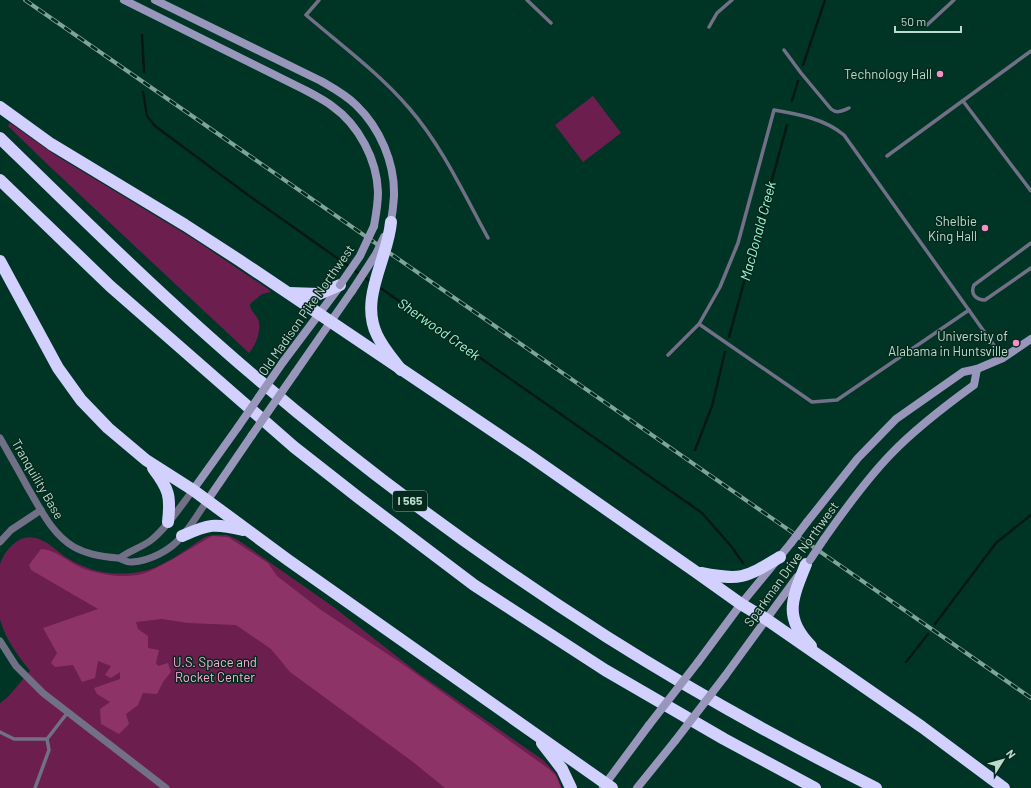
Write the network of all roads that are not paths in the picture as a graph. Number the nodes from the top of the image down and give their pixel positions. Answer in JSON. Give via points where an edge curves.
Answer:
{"nodes":[{"id":1,"x":124,"y":0,"type":"edge"},
{"id":2,"x":155,"y":0,"type":"edge"},
{"id":3,"x":319,"y":0,"type":"edge"},
{"id":4,"x":527,"y":0,"type":"edge"},
{"id":5,"x":732,"y":0,"type":"edge"},
{"id":6,"x":954,"y":0,"type":"edge"},
{"id":7,"x":551,"y":24,"type":"dead end"},
{"id":8,"x":927,"y":25,"type":"dead end"},
{"id":9,"x":709,"y":27,"type":"dead end"},
{"id":10,"x":784,"y":50,"type":"dead end"},
{"id":11,"x":1031,"y":52,"type":"edge"},
{"id":12,"x":963,"y":101,"type":"junction"},
{"id":13,"x":0,"y":108,"type":"edge"},
{"id":14,"x":849,"y":108,"type":"dead end"},
{"id":15,"x":0,"y":138,"type":"edge"},
{"id":16,"x":887,"y":156,"type":"dead end"},
{"id":17,"x":0,"y":180,"type":"edge"},
{"id":18,"x":1031,"y":191,"type":"edge"},
{"id":19,"x":391,"y":222,"type":"junction"},
{"id":20,"x":488,"y":238,"type":"dead end"},
{"id":21,"x":1031,"y":243,"type":"edge"},
{"id":22,"x":0,"y":261,"type":"edge"},
{"id":23,"x":1031,"y":268,"type":"edge"},
{"id":24,"x":340,"y":285,"type":"junction"},
{"id":25,"x":287,"y":292,"type":"junction"},
{"id":26,"x":969,"y":310,"type":"junction"},
{"id":27,"x":318,"y":314,"type":"junction"},
{"id":28,"x":330,"y":322,"type":"junction"},
{"id":29,"x":699,"y":324,"type":"junction"},
{"id":30,"x":1031,"y":339,"type":"edge"},
{"id":31,"x":668,"y":355,"type":"dead end"},
{"id":32,"x":1003,"y":358,"type":"junction"},
{"id":33,"x":977,"y":369,"type":"junction"},
{"id":34,"x":401,"y":370,"type":"junction"},
{"id":35,"x":0,"y":438,"type":"edge"},
{"id":36,"x":146,"y":460,"type":"junction"},
{"id":37,"x":193,"y":490,"type":"junction"},
{"id":38,"x":207,"y":501,"type":"junction"},
{"id":39,"x":41,"y":510,"type":"junction"},
{"id":40,"x":168,"y":522,"type":"junction"},
{"id":41,"x":248,"y":531,"type":"junction"},
{"id":42,"x":182,"y":536,"type":"junction"},
{"id":43,"x":0,"y":542,"type":"edge"},
{"id":44,"x":780,"y":557,"type":"junction"},
{"id":45,"x":120,"y":558,"type":"junction"},
{"id":46,"x":808,"y":562,"type":"junction"},
{"id":47,"x":696,"y":572,"type":"junction"},
{"id":48,"x":741,"y":604,"type":"junction"},
{"id":49,"x":766,"y":619,"type":"junction"},
{"id":50,"x":0,"y":641,"type":"edge"},
{"id":51,"x":828,"y":662,"type":"junction"},
{"id":52,"x":68,"y":712,"type":"junction"},
{"id":53,"x":532,"y":731,"type":"junction"},
{"id":54,"x":0,"y":732,"type":"edge"},
{"id":55,"x":47,"y":739,"type":"junction"},
{"id":56,"x":606,"y":786,"type":"edge"},
{"id":57,"x":35,"y":788,"type":"edge"},
{"id":58,"x":166,"y":788,"type":"edge"},
{"id":59,"x":571,"y":788,"type":"edge"},
{"id":60,"x":637,"y":788,"type":"edge"},
{"id":61,"x":815,"y":788,"type":"edge"},
{"id":62,"x":876,"y":788,"type":"edge"},
{"id":63,"x":1004,"y":788,"type":"edge"}],
"edges":[{"from":1,"to":24,"type":"main road","name":"Old Madison Pike Northwest","bridge":true,"via":[[333,106],[362,140],[375,171],[378,192],[374,226],[360,256]]},
{"from":2,"to":19,"type":"main road","name":"Old Madison Pike Northwest","via":[[321,81],[356,105],[371,123],[387,153],[394,189]]},
{"from":3,"to":20,"type":"lane","via":[[306,15],[375,74],[410,108],[436,143]]},
{"from":4,"to":7,"type":"lane"},
{"from":5,"to":9,"type":"lane","via":[[717,13]]},
{"from":6,"to":8,"type":"lane"},
{"from":10,"to":14,"type":"lane","via":[[831,109],[840,112]]},
{"from":11,"to":12,"type":"lane"},
{"from":12,"to":16,"type":"lane"},
{"from":12,"to":18,"type":"lane"},
{"from":13,"to":25,"type":"highway","via":[[50,144],[205,238]]},
{"from":15,"to":62,"type":"highway","number":"I 565","via":[[213,340],[333,441],[434,518],[523,582],[614,642],[732,711]]},
{"from":17,"to":61,"type":"highway","number":"I 565","via":[[110,286],[294,446],[371,508],[474,585],[605,670]]},
{"from":19,"to":28,"type":"main road","name":"Old Madison Pike Northwest","bridge":true,"via":[[376,254]]},
{"from":19,"to":34,"type":"highway","bridge":true,"via":[[390,236],[372,297],[371,315],[380,342]]},
{"from":21,"to":23,"type":"lane","via":[[974,285],[973,293],[976,298],[985,300]]},
{"from":22,"to":36,"type":"highway","via":[[70,385],[98,419]]},
{"from":24,"to":25,"type":"highway","via":[[315,294]]},
{"from":24,"to":27,"type":"main road","name":"Old Madison Pike Northwest"},
{"from":25,"to":27,"type":"highway"},
{"from":26,"to":29,"type":"lane","via":[[837,400],[812,402]]},
{"from":26,"to":29,"type":"lane","via":[[844,135],[837,129],[800,114],[774,110],[738,243],[720,287]]},
{"from":26,"to":32,"type":"lane"},
{"from":27,"to":28,"type":"highway"},
{"from":27,"to":37,"type":"main road","name":"Old Madison Pike Northwest","bridge":true},
{"from":28,"to":34,"type":"highway"},
{"from":28,"to":38,"type":"main road","name":"Old Madison Pike Northwest","bridge":true},
{"from":29,"to":31,"type":"lane"},
{"from":30,"to":32,"type":"main road","name":"Sparkman Drive Northwest"},
{"from":32,"to":33,"type":"main road","name":"Sparkman Drive Northwest"},
{"from":33,"to":44,"type":"main road","name":"Sparkman Drive Northwest","bridge":true,"via":[[963,372],[896,419],[858,458]]},
{"from":33,"to":46,"type":"main road","name":"Sparkman Drive Northwest","bridge":true,"via":[[974,385],[923,424],[868,480]]},
{"from":34,"to":47,"type":"highway"},
{"from":35,"to":39,"type":"street","name":"Tranquility Base"},
{"from":36,"to":37,"type":"highway"},
{"from":36,"to":40,"type":"highway","via":[[168,491]]},
{"from":37,"to":38,"type":"highway"},
{"from":37,"to":40,"type":"street"},
{"from":38,"to":41,"type":"highway"},
{"from":38,"to":42,"type":"street","name":"Tranquility Base"},
{"from":39,"to":43,"type":"street","via":[[11,530]]},
{"from":39,"to":45,"type":"street","name":"Tranquility Base","via":[[58,535],[74,547],[96,556]]},
{"from":40,"to":45,"type":"street","via":[[149,542]]},
{"from":41,"to":42,"type":"highway","via":[[214,525]]},
{"from":41,"to":53,"type":"highway"},
{"from":42,"to":45,"type":"street","name":"Tranquility Base","via":[[174,544],[146,560],[131,563]]},
{"from":44,"to":47,"type":"highway","via":[[756,572],[743,576],[723,577]]},
{"from":44,"to":48,"type":"main road","name":"Sparkman Drive Northwest"},
{"from":46,"to":49,"type":"main road","name":"Sparkman Drive Northwest"},
{"from":46,"to":51,"type":"highway","via":[[795,594],[794,618],[806,640]]},
{"from":47,"to":48,"type":"highway"},
{"from":48,"to":49,"type":"highway"},
{"from":48,"to":56,"type":"main road","name":"Sparkman Drive Northwest","bridge":true},
{"from":49,"to":51,"type":"highway"},
{"from":49,"to":60,"type":"main road","name":"Sparkman Drive Northwest","bridge":true},
{"from":50,"to":52,"type":"street","via":[[16,666],[42,692]]},
{"from":51,"to":63,"type":"highway"},
{"from":52,"to":55,"type":"lane"},
{"from":52,"to":58,"type":"street"},
{"from":53,"to":56,"type":"highway"},
{"from":53,"to":59,"type":"highway","via":[[562,769]]},
{"from":54,"to":55,"type":"lane","via":[[14,739]]},
{"from":55,"to":57,"type":"lane","via":[[49,750]]}]}
